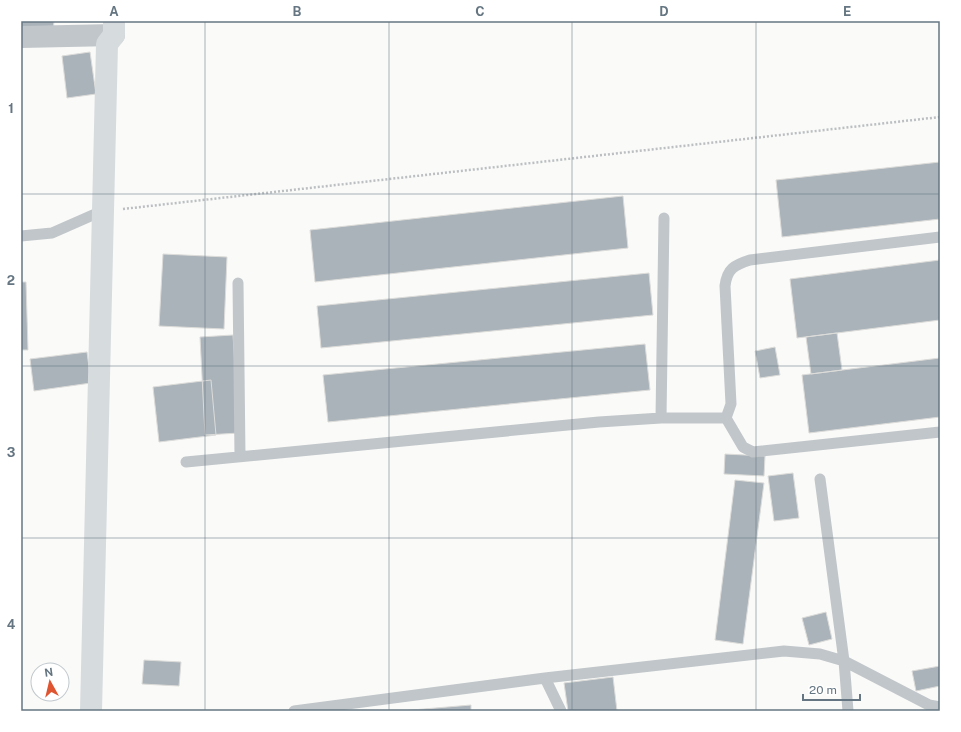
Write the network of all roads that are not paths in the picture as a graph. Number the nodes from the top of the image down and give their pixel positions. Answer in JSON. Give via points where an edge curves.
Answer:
{"nodes":[{"id":1,"x":114,"y":28,"type":"edge"},
{"id":2,"x":21,"y":37,"type":"edge"},
{"id":3,"x":102,"y":211,"type":"junction"},
{"id":4,"x":664,"y":218,"type":"dead end"},
{"id":5,"x":21,"y":236,"type":"edge"},
{"id":6,"x":940,"y":237,"type":"edge"},
{"id":7,"x":238,"y":283,"type":"dead end"},
{"id":8,"x":661,"y":418,"type":"junction"},
{"id":9,"x":726,"y":418,"type":"junction"},
{"id":10,"x":940,"y":432,"type":"edge"},
{"id":11,"x":240,"y":456,"type":"junction"},
{"id":12,"x":186,"y":462,"type":"dead end"},
{"id":13,"x":820,"y":479,"type":"dead end"},
{"id":14,"x":844,"y":660,"type":"junction"},
{"id":15,"x":545,"y":678,"type":"junction"},
{"id":16,"x":940,"y":707,"type":"edge"},
{"id":17,"x":91,"y":711,"type":"edge"},
{"id":18,"x":294,"y":711,"type":"edge"},
{"id":19,"x":561,"y":711,"type":"edge"},
{"id":20,"x":848,"y":711,"type":"edge"}],
"edges":[{"from":1,"to":2,"type":"street"},
{"from":1,"to":3,"type":"main road","via":[[107,44]]},
{"from":3,"to":5,"type":"lane","via":[[52,233]]},
{"from":3,"to":17,"type":"main road"},
{"from":4,"to":8,"type":"lane"},
{"from":6,"to":9,"type":"lane","via":[[750,260],[739,263],[730,270],[725,286],[731,404]]},
{"from":7,"to":11,"type":"lane"},
{"from":8,"to":9,"type":"lane"},
{"from":8,"to":11,"type":"lane"},
{"from":9,"to":10,"type":"lane","via":[[743,447],[753,452]]},
{"from":11,"to":12,"type":"lane"},
{"from":13,"to":14,"type":"lane"},
{"from":14,"to":15,"type":"lane","via":[[820,654],[784,651]]},
{"from":14,"to":16,"type":"lane","via":[[929,705]]},
{"from":14,"to":20,"type":"lane"},
{"from":15,"to":18,"type":"lane"},
{"from":15,"to":19,"type":"lane"}]}
